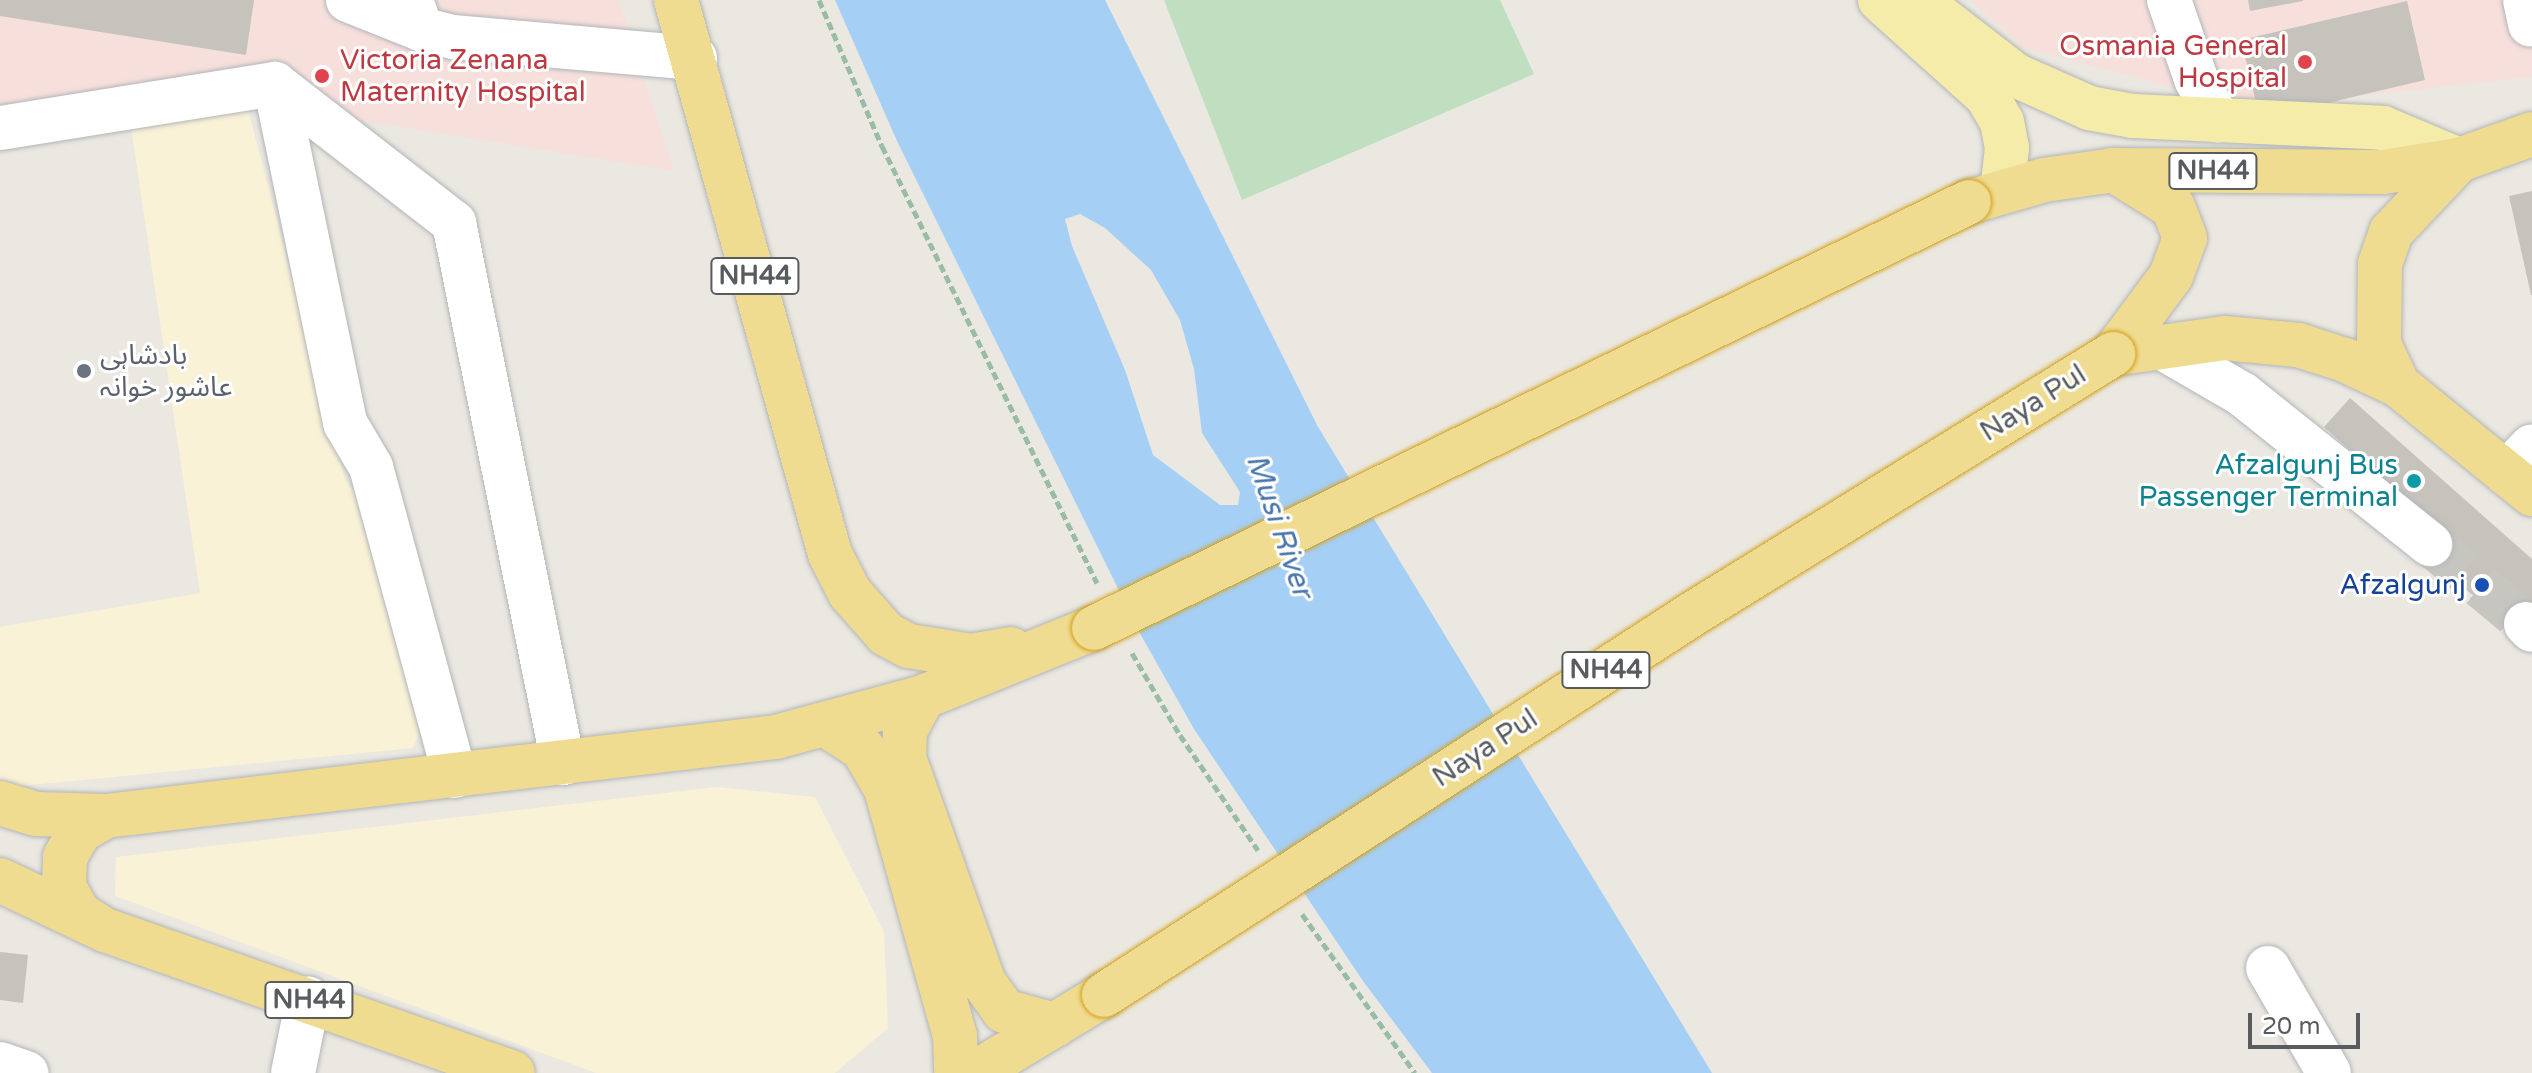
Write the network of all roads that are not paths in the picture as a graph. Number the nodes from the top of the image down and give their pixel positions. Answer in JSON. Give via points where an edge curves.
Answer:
{"nodes":[{"id":1,"x":348,"y":0,"type":"edge"},
{"id":2,"x":676,"y":0,"type":"edge"},
{"id":3,"x":1880,"y":0,"type":"edge"},
{"id":4,"x":1918,"y":0,"type":"edge"},
{"id":5,"x":2169,"y":0,"type":"edge"},
{"id":6,"x":416,"y":14,"type":"edge"},
{"id":7,"x":695,"y":58,"type":"junction"},
{"id":8,"x":275,"y":84,"type":"junction"},
{"id":9,"x":2218,"y":120,"type":"junction"},
{"id":10,"x":0,"y":128,"type":"edge"},
{"id":11,"x":2532,"y":134,"type":"edge"},
{"id":12,"x":2459,"y":160,"type":"junction"},
{"id":13,"x":2114,"y":170,"type":"junction"},
{"id":14,"x":1985,"y":197,"type":"junction"},
{"id":15,"x":2161,"y":347,"type":"junction"},
{"id":16,"x":2113,"y":354,"type":"junction"},
{"id":17,"x":2398,"y":385,"type":"junction"},
{"id":18,"x":2523,"y":471,"type":"edge"},
{"id":19,"x":2430,"y":544,"type":"tunnel mouth"},
{"id":20,"x":1106,"y":619,"type":"junction"},
{"id":21,"x":923,"y":697,"type":"junction"},
{"id":22,"x":825,"y":724,"type":"junction"},
{"id":23,"x":563,"y":763,"type":"junction"},
{"id":24,"x":455,"y":776,"type":"junction"},
{"id":25,"x":0,"y":803,"type":"edge"},
{"id":26,"x":106,"y":816,"type":"junction"},
{"id":27,"x":0,"y":880,"type":"edge"},
{"id":28,"x":105,"y":930,"type":"junction"},
{"id":29,"x":2268,"y":968,"type":"dead end"},
{"id":30,"x":308,"y":999,"type":"junction"},
{"id":31,"x":1055,"y":1025,"type":"junction"},
{"id":32,"x":0,"y":1064,"type":"edge"},
{"id":33,"x":999,"y":1068,"type":"edge"},
{"id":34,"x":26,"y":1073,"type":"edge"},
{"id":35,"x":293,"y":1073,"type":"edge"},
{"id":36,"x":513,"y":1073,"type":"edge"},
{"id":37,"x":956,"y":1073,"type":"edge"},
{"id":38,"x":2329,"y":1073,"type":"edge"}],
"edges":[{"from":1,"to":6,"type":"street"},
{"from":2,"to":7,"type":"highway","number":"NH44"},
{"from":3,"to":14,"type":"main road","via":[[1987,96],[2002,122],[2007,148]]},
{"from":4,"to":9,"type":"main road","via":[[2015,75],[2051,94],[2133,116]]},
{"from":5,"to":9,"type":"street","via":[[2196,79]]},
{"from":6,"to":7,"type":"street","via":[[485,42],[635,49]]},
{"from":7,"to":20,"type":"highway","number":"NH44","via":[[830,554],[866,613],[886,634],[909,646],[971,656]]},
{"from":8,"to":10,"type":"street"},
{"from":8,"to":23,"type":"street","via":[[454,223]]},
{"from":8,"to":24,"type":"street","via":[[345,423],[371,467]]},
{"from":9,"to":12,"type":"main road","via":[[2383,128]]},
{"from":11,"to":12,"type":"highway","number":"NH44"},
{"from":12,"to":13,"type":"highway","number":"NH44","via":[[2383,172]]},
{"from":12,"to":17,"type":"highway","number":"NH44","via":[[2391,232],[2380,264],[2379,344]]},
{"from":13,"to":14,"type":"highway","number":"NH44"},
{"from":13,"to":16,"type":"highway","number":"NH44","via":[[2173,207],[2185,238],[2171,276]]},
{"from":14,"to":20,"type":"highway","number":"NH44","bridge":true},
{"from":15,"to":16,"type":"highway","number":"NH44"},
{"from":15,"to":17,"type":"highway","number":"NH44","via":[[2225,338],[2298,345]]},
{"from":15,"to":19,"type":"street","via":[[2242,394]]},
{"from":16,"to":31,"type":"highway","name":"Naya Pul","number":"NH44","bridge":true,"via":[[1694,613]]},
{"from":17,"to":18,"type":"highway","number":"NH44"},
{"from":20,"to":21,"type":"highway"},
{"from":21,"to":22,"type":"highway"},
{"from":21,"to":31,"type":"highway","via":[[905,731],[904,758],[984,983],[1004,1011]]},
{"from":22,"to":23,"type":"highway","via":[[776,737]]},
{"from":22,"to":37,"type":"highway","via":[[863,749],[886,789],[955,1036]]},
{"from":23,"to":24,"type":"highway"},
{"from":24,"to":26,"type":"highway"},
{"from":25,"to":26,"type":"highway","via":[[36,814]]},
{"from":26,"to":28,"type":"highway","via":[[80,831],[65,857],[64,887],[79,914]]},
{"from":27,"to":28,"type":"highway","number":"NH44"},
{"from":28,"to":30,"type":"highway","number":"NH44"},
{"from":29,"to":38,"type":"street"},
{"from":30,"to":35,"type":"street"},
{"from":30,"to":36,"type":"highway","number":"NH44"},
{"from":31,"to":33,"type":"highway","number":"NH44"},
{"from":32,"to":34,"type":"street"}]}
